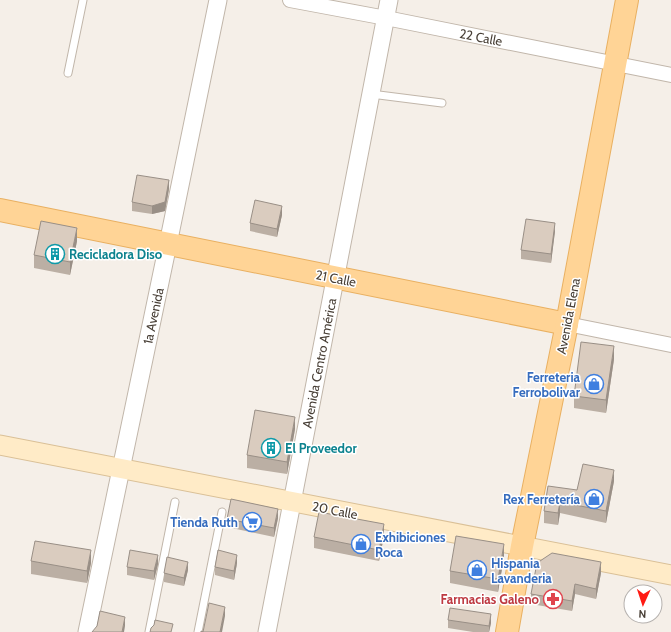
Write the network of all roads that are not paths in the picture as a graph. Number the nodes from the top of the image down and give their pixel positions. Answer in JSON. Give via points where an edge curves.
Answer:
{"nodes":[{"id":1,"x":83,"y":0,"type":"edge"},
{"id":2,"x":218,"y":0,"type":"edge"},
{"id":3,"x":290,"y":0,"type":"edge"},
{"id":4,"x":389,"y":0,"type":"edge"},
{"id":5,"x":627,"y":0,"type":"edge"},
{"id":6,"x":386,"y":18,"type":"junction"},
{"id":7,"x":614,"y":64,"type":"junction"},
{"id":8,"x":68,"y":73,"type":"dead end"},
{"id":9,"x":671,"y":75,"type":"edge"},
{"id":10,"x":371,"y":94,"type":"junction"},
{"id":11,"x":442,"y":103,"type":"dead end"},
{"id":12,"x":0,"y":210,"type":"edge"},
{"id":13,"x":168,"y":244,"type":"junction"},
{"id":14,"x":336,"y":278,"type":"junction"},
{"id":15,"x":567,"y":324,"type":"junction"},
{"id":16,"x":671,"y":345,"type":"edge"},
{"id":17,"x":0,"y":445,"type":"edge"},
{"id":18,"x":120,"y":468,"type":"junction"},
{"id":19,"x":175,"y":502,"type":"dead end"},
{"id":20,"x":293,"y":502,"type":"junction"},
{"id":21,"x":222,"y":512,"type":"dead end"},
{"id":22,"x":522,"y":546,"type":"junction"},
{"id":23,"x":671,"y":575,"type":"edge"},
{"id":24,"x":87,"y":632,"type":"edge"},
{"id":25,"x":148,"y":632,"type":"edge"},
{"id":26,"x":198,"y":632,"type":"edge"},
{"id":27,"x":267,"y":632,"type":"edge"},
{"id":28,"x":508,"y":632,"type":"edge"}],
"edges":[{"from":1,"to":8,"type":"lane"},
{"from":2,"to":13,"type":"street","name":"1a Avenida"},
{"from":3,"to":6,"type":"street","name":"22 Calle"},
{"from":4,"to":6,"type":"street","name":"Avenida Centro América"},
{"from":5,"to":7,"type":"main road","name":"Avenida Elena"},
{"from":6,"to":7,"type":"street","name":"22 Calle"},
{"from":6,"to":10,"type":"street","name":"Avenida Centro América"},
{"from":7,"to":9,"type":"street","name":"22 Calle"},
{"from":7,"to":15,"type":"main road","name":"Avenida Elena"},
{"from":10,"to":11,"type":"lane"},
{"from":10,"to":14,"type":"street","name":"Avenida Centro América"},
{"from":12,"to":13,"type":"main road","name":"21 Calle"},
{"from":13,"to":14,"type":"main road","name":"21 Calle"},
{"from":13,"to":18,"type":"street","name":"1a Avenida"},
{"from":14,"to":15,"type":"main road","name":"21 Calle"},
{"from":14,"to":20,"type":"street","name":"Avenida Centro América"},
{"from":15,"to":16,"type":"street","name":"21 Calle"},
{"from":15,"to":22,"type":"main road","name":"Avenida Elena"},
{"from":17,"to":18,"type":"main road","name":"20 Calle"},
{"from":18,"to":20,"type":"main road","name":"20 Calle"},
{"from":18,"to":24,"type":"street","name":"1a Avenida"},
{"from":19,"to":25,"type":"lane"},
{"from":20,"to":22,"type":"main road","name":"20 Calle"},
{"from":20,"to":27,"type":"street","name":"Avenida Centro América"},
{"from":21,"to":26,"type":"lane"},
{"from":22,"to":23,"type":"main road","name":"20 Calle"},
{"from":22,"to":28,"type":"main road","name":"Avenida Elena"}]}
